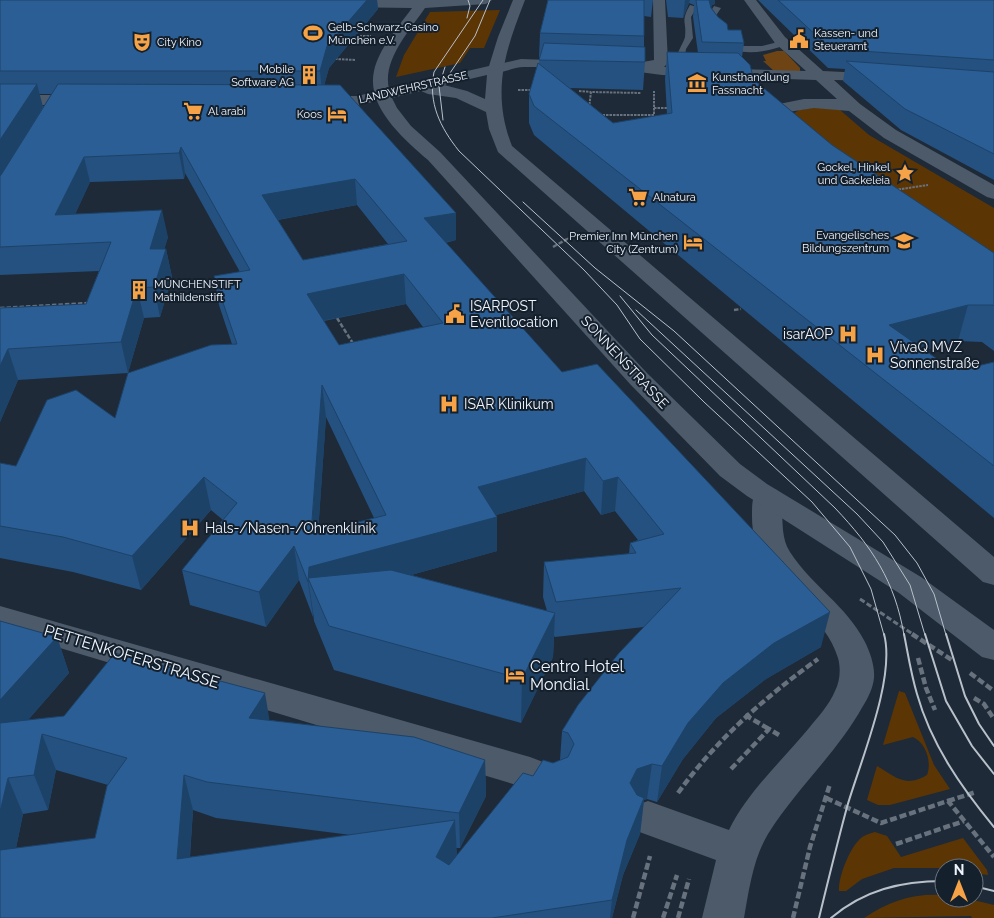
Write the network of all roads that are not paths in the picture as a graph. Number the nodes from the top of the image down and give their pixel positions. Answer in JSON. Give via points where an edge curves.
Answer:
{"nodes":[{"id":1,"x":486,"y":0,"type":"edge"},
{"id":2,"x":519,"y":0,"type":"edge"},
{"id":3,"x":658,"y":0,"type":"edge"},
{"id":4,"x":750,"y":0,"type":"edge"},
{"id":5,"x":423,"y":2,"type":"edge"},
{"id":6,"x":332,"y":4,"type":"edge"},
{"id":7,"x":693,"y":7,"type":"dead end"},
{"id":8,"x":717,"y":8,"type":"dead end"},
{"id":9,"x":780,"y":40,"type":"junction"},
{"id":10,"x":661,"y":61,"type":"junction"},
{"id":11,"x":637,"y":67,"type":"junction"},
{"id":12,"x":495,"y":69,"type":"junction"},
{"id":13,"x":739,"y":74,"type":"junction"},
{"id":14,"x":819,"y":76,"type":"junction"},
{"id":15,"x":898,"y":78,"type":"edge"},
{"id":16,"x":404,"y":90,"type":"junction"},
{"id":17,"x":383,"y":95,"type":"junction"},
{"id":18,"x":765,"y":99,"type":"junction"},
{"id":19,"x":0,"y":100,"type":"edge"},
{"id":20,"x":57,"y":100,"type":"junction"},
{"id":21,"x":97,"y":100,"type":"edge"},
{"id":22,"x":304,"y":100,"type":"edge"},
{"id":23,"x":854,"y":106,"type":"junction"},
{"id":24,"x":492,"y":109,"type":"junction"},
{"id":25,"x":48,"y":116,"type":"edge"},
{"id":26,"x":788,"y":127,"type":"edge"},
{"id":27,"x":994,"y":193,"type":"edge"},
{"id":28,"x":767,"y":496,"type":"junction"},
{"id":29,"x":994,"y":574,"type":"edge"},
{"id":30,"x":0,"y":618,"type":"edge"},
{"id":31,"x":994,"y":648,"type":"edge"},
{"id":32,"x":551,"y":781,"type":"edge"},
{"id":33,"x":656,"y":821,"type":"road end"},
{"id":34,"x":739,"y":851,"type":"junction"},
{"id":35,"x":723,"y":918,"type":"edge"}],
"edges":[{"from":1,"to":5,"type":"main road"},
{"from":2,"to":12,"type":"main road"},
{"from":3,"to":10,"type":"main road"},
{"from":4,"to":9,"type":"main road"},
{"from":5,"to":6,"type":"main road"},
{"from":5,"to":17,"type":"main road","name":"SONNENSTRASSE","via":[[399,36],[383,67]]},
{"from":7,"to":10,"type":"lane","via":[[685,14],[688,38],[680,62]]},
{"from":8,"to":9,"type":"lane","via":[[709,15],[715,35],[728,46],[746,50],[768,49],[777,46]]},
{"from":9,"to":14,"type":"main road"},
{"from":10,"to":11,"type":"main road","via":[[656,65]]},
{"from":11,"to":12,"type":"main road","name":"LANDWEHRSTRASSE","via":[[520,63]]},
{"from":11,"to":13,"type":"main road"},
{"from":12,"to":16,"type":"main road","name":"LANDWEHRSTRASSE"},
{"from":12,"to":24,"type":"main road"},
{"from":13,"to":14,"type":"main road"},
{"from":13,"to":18,"type":"main road"},
{"from":14,"to":15,"type":"main road"},
{"from":14,"to":23,"type":"main road"},
{"from":16,"to":17,"type":"main road","name":"LANDWEHRSTRASSE"},
{"from":16,"to":24,"type":"main road","via":[[452,90]]},
{"from":17,"to":22,"type":"main road","name":"LANDWEHRSTRASSE","via":[[357,101]]},
{"from":17,"to":28,"type":"main road","name":"SONNENSTRASSE","via":[[406,131],[434,156],[640,379],[730,470]]},
{"from":18,"to":23,"type":"main road"},
{"from":18,"to":26,"type":"main road"},
{"from":19,"to":20,"type":"main road"},
{"from":20,"to":21,"type":"main road"},
{"from":20,"to":25,"type":"main road"},
{"from":23,"to":27,"type":"main road","via":[[890,134]]},
{"from":24,"to":29,"type":"main road","via":[[504,148],[532,174]]},
{"from":28,"to":31,"type":"main road","name":"SONNENSTRASSE","via":[[910,585]]},
{"from":28,"to":34,"type":"main road","via":[[768,530],[775,554],[792,578],[842,633],[854,656],[856,687],[832,725],[754,821]]},
{"from":30,"to":32,"type":"main road","name":"PETTENKOFERSTRASSE"},
{"from":33,"to":34,"type":"main road"},
{"from":34,"to":35,"type":"main road"}]}
